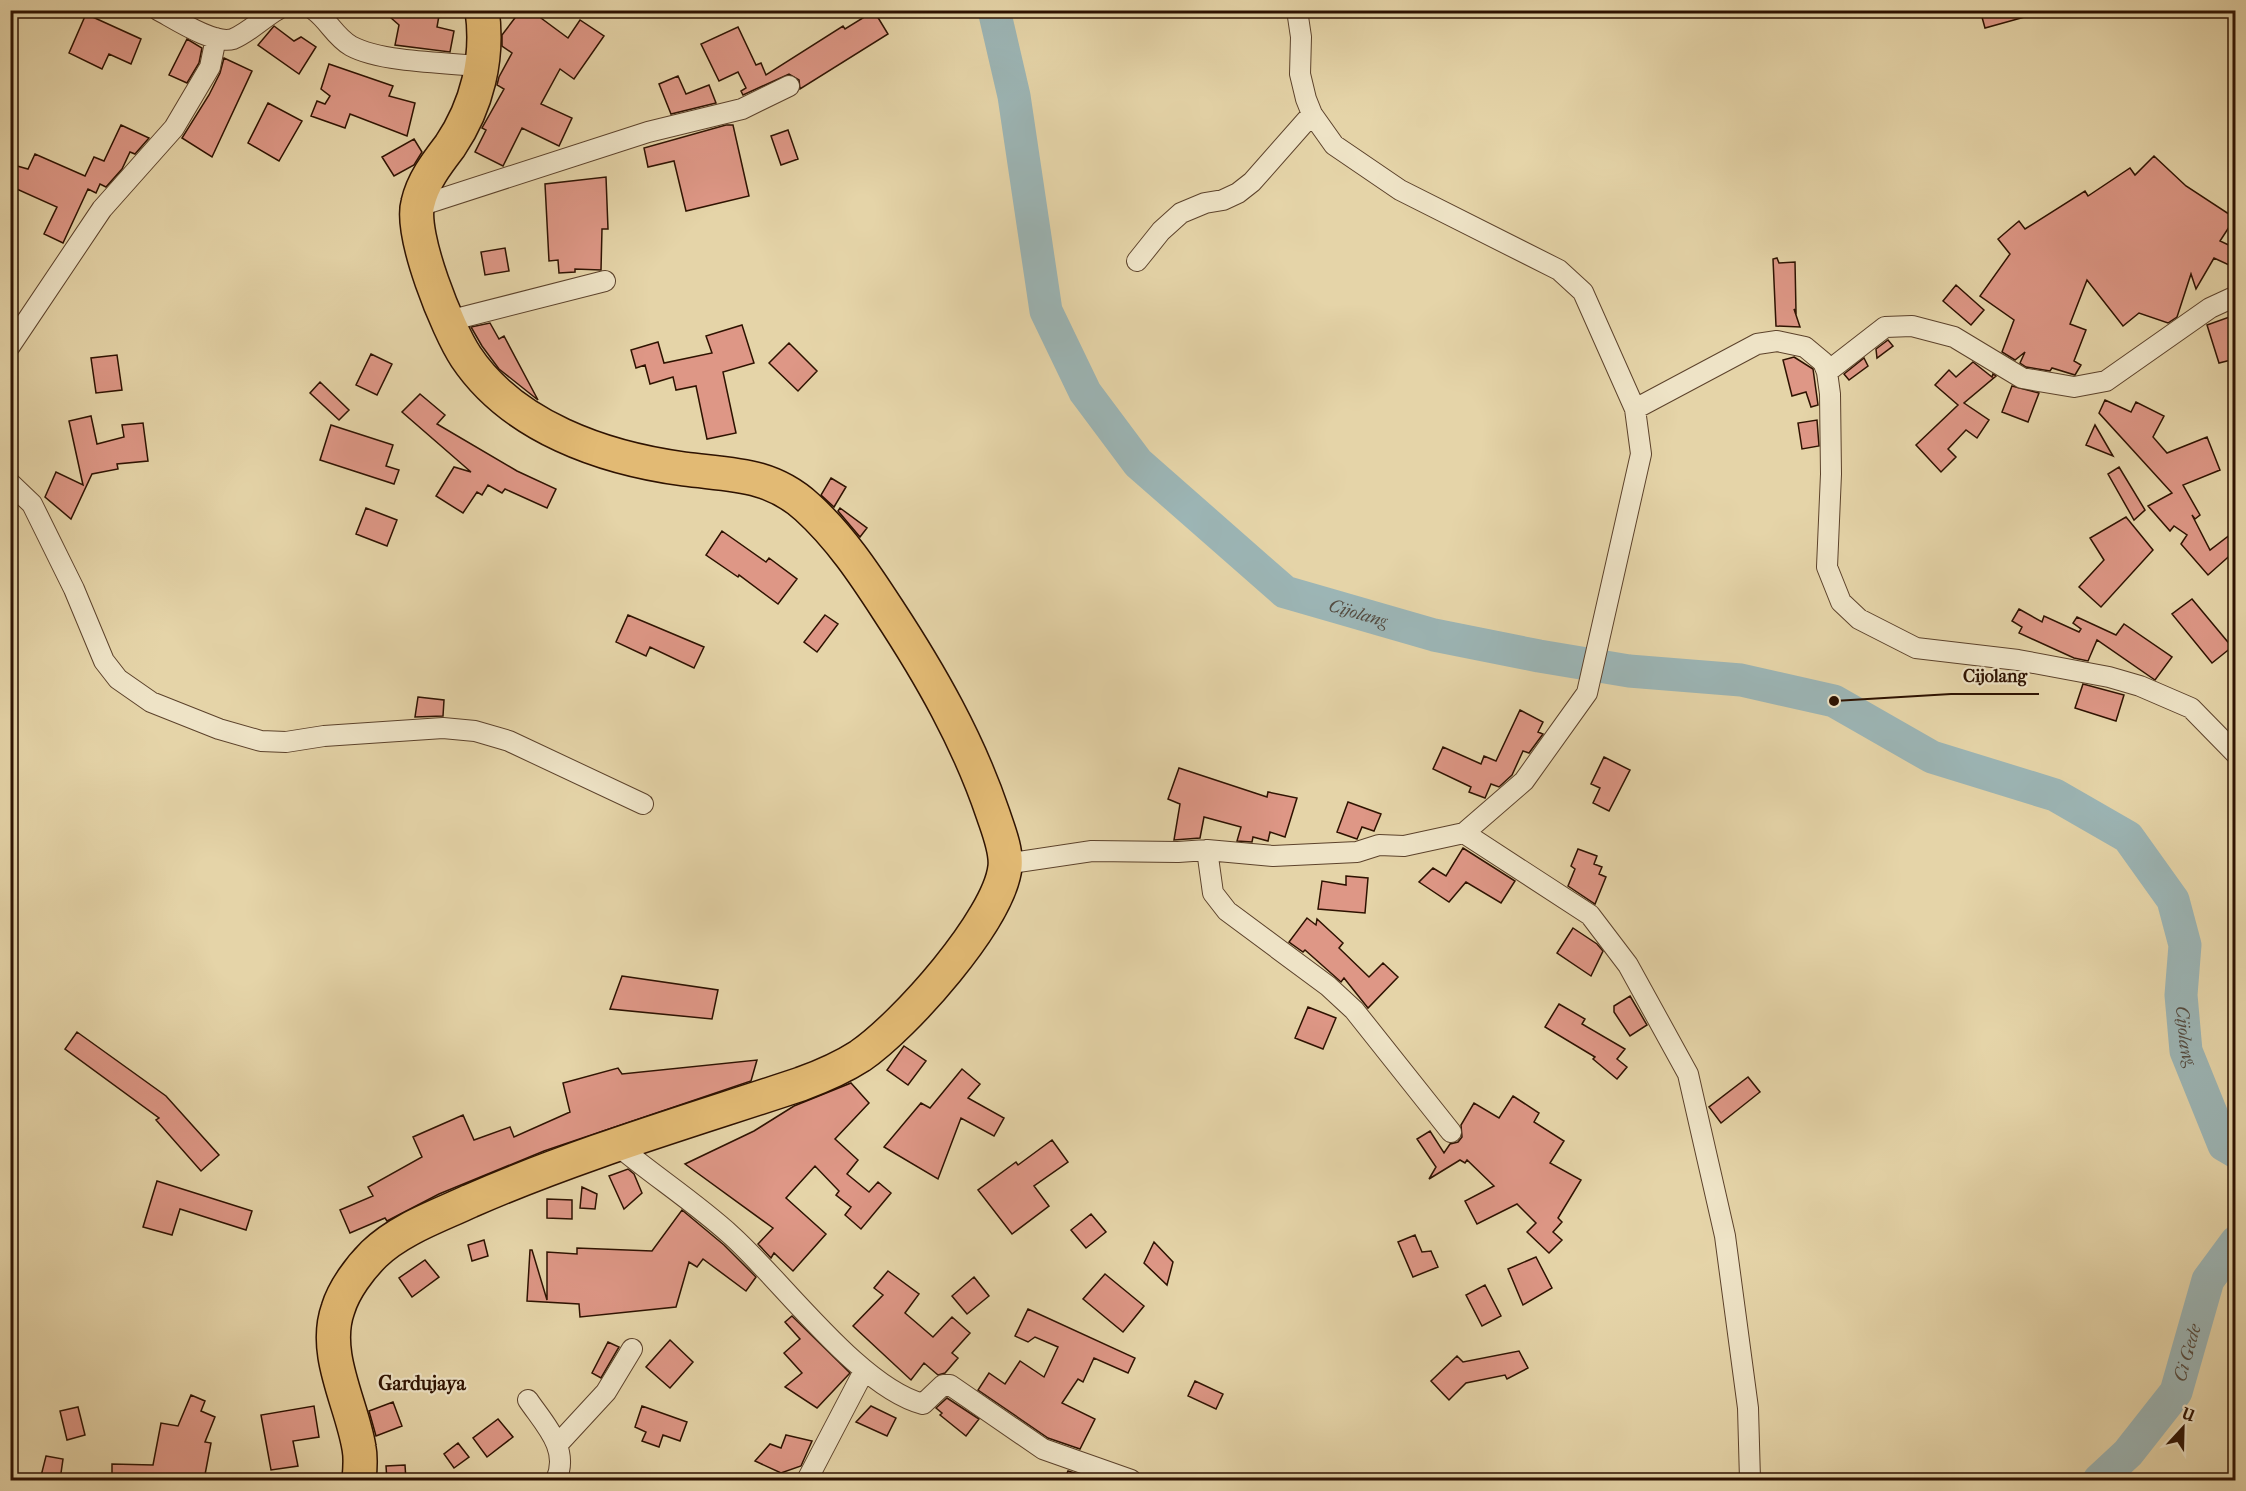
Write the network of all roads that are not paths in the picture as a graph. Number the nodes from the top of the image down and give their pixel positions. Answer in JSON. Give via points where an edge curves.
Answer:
{"nodes":[{"id":1,"x":158,"y":10,"type":"edge"},
{"id":2,"x":277,"y":10,"type":"edge"},
{"id":3,"x":314,"y":10,"type":"edge"},
{"id":4,"x":482,"y":10,"type":"edge"},
{"id":5,"x":1297,"y":10,"type":"edge"},
{"id":6,"x":216,"y":38,"type":"junction"},
{"id":7,"x":481,"y":66,"type":"junction"},
{"id":8,"x":789,"y":86,"type":"dead end"},
{"id":9,"x":1312,"y":114,"type":"junction"},
{"id":10,"x":417,"y":204,"type":"junction"},
{"id":11,"x":1137,"y":261,"type":"dead end"},
{"id":12,"x":605,"y":281,"type":"dead end"},
{"id":13,"x":2235,"y":296,"type":"edge"},
{"id":14,"x":448,"y":321,"type":"junction"},
{"id":15,"x":10,"y":346,"type":"edge"},
{"id":16,"x":1827,"y":372,"type":"junction"},
{"id":17,"x":1635,"y":409,"type":"junction"},
{"id":18,"x":10,"y":483,"type":"edge"},
{"id":19,"x":2235,"y":754,"type":"edge"},
{"id":20,"x":643,"y":804,"type":"dead end"},
{"id":21,"x":1464,"y":833,"type":"junction"},
{"id":22,"x":1207,"y":850,"type":"junction"},
{"id":23,"x":1006,"y":864,"type":"junction"},
{"id":24,"x":1451,"y":1132,"type":"dead end"},
{"id":25,"x":617,"y":1145,"type":"junction"},
{"id":26,"x":632,"y":1349,"type":"dead end"},
{"id":27,"x":864,"y":1371,"type":"junction"},
{"id":28,"x":528,"y":1400,"type":"dead end"},
{"id":29,"x":558,"y":1444,"type":"junction"},
{"id":30,"x":360,"y":1480,"type":"edge"},
{"id":31,"x":556,"y":1480,"type":"edge"},
{"id":32,"x":807,"y":1480,"type":"edge"},
{"id":33,"x":1131,"y":1480,"type":"edge"},
{"id":34,"x":1750,"y":1480,"type":"edge"}],
"edges":[{"from":1,"to":6,"type":"street"},
{"from":2,"to":6,"type":"street","via":[[233,39]]},
{"from":3,"to":7,"type":"street","via":[[338,37],[367,54]]},
{"from":4,"to":7,"type":"highway"},
{"from":5,"to":9,"type":"street","via":[[1301,37],[1299,74]]},
{"from":6,"to":15,"type":"street","via":[[210,67],[179,120],[102,209]]},
{"from":7,"to":10,"type":"highway","via":[[468,116],[434,166]]},
{"from":8,"to":10,"type":"street","via":[[741,109],[638,135]]},
{"from":9,"to":11,"type":"street","via":[[1252,182],[1223,200],[1181,213]]},
{"from":9,"to":17,"type":"street","via":[[1334,144],[1400,190],[1560,270],[1574,281],[1583,292]]},
{"from":10,"to":14,"type":"highway","via":[[417,232]]},
{"from":12,"to":14,"type":"street"},
{"from":13,"to":16,"type":"street","via":[[2210,308],[2106,381],[2074,387],[2022,378],[1954,337],[1912,326],[1885,327]]},
{"from":14,"to":23,"type":"highway","via":[[483,382],[506,404],[556,432],[623,458],[750,476],[778,486],[804,504],[853,556],[929,671],[980,774]]},
{"from":16,"to":17,"type":"street","via":[[1823,362],[1805,347],[1777,341],[1757,344]]},
{"from":16,"to":19,"type":"street","via":[[1831,474],[1827,567],[1841,602],[1859,619],[1916,648],[2018,660],[2140,686],[2191,708]]},
{"from":17,"to":21,"type":"street","via":[[1641,454],[1587,693],[1524,781]]},
{"from":18,"to":20,"type":"street","via":[[32,504],[104,661],[118,679],[151,702],[261,741],[443,728],[475,731],[508,741]]},
{"from":21,"to":22,"type":"street","via":[[1404,846],[1379,845],[1357,852],[1273,856]]},
{"from":21,"to":34,"type":"street","via":[[1590,915],[1628,965],[1688,1074],[1725,1236],[1748,1408]]},
{"from":22,"to":23,"type":"street","via":[[1092,851]]},
{"from":22,"to":24,"type":"street","via":[[1213,893],[1227,911],[1328,986],[1353,1010]]},
{"from":23,"to":25,"type":"highway","via":[[977,929],[938,983],[860,1056],[811,1080]]},
{"from":25,"to":27,"type":"street","via":[[730,1233]]},
{"from":25,"to":30,"type":"highway","via":[[509,1184],[416,1226],[376,1252],[353,1280],[338,1309],[333,1340],[360,1449]]},
{"from":26,"to":29,"type":"street","via":[[606,1392]]},
{"from":27,"to":32,"type":"street"},
{"from":27,"to":33,"type":"street","via":[[923,1404],[943,1385],[950,1385],[1043,1449]]},
{"from":28,"to":29,"type":"street"},
{"from":29,"to":31,"type":"street","via":[[561,1466]]}]}
